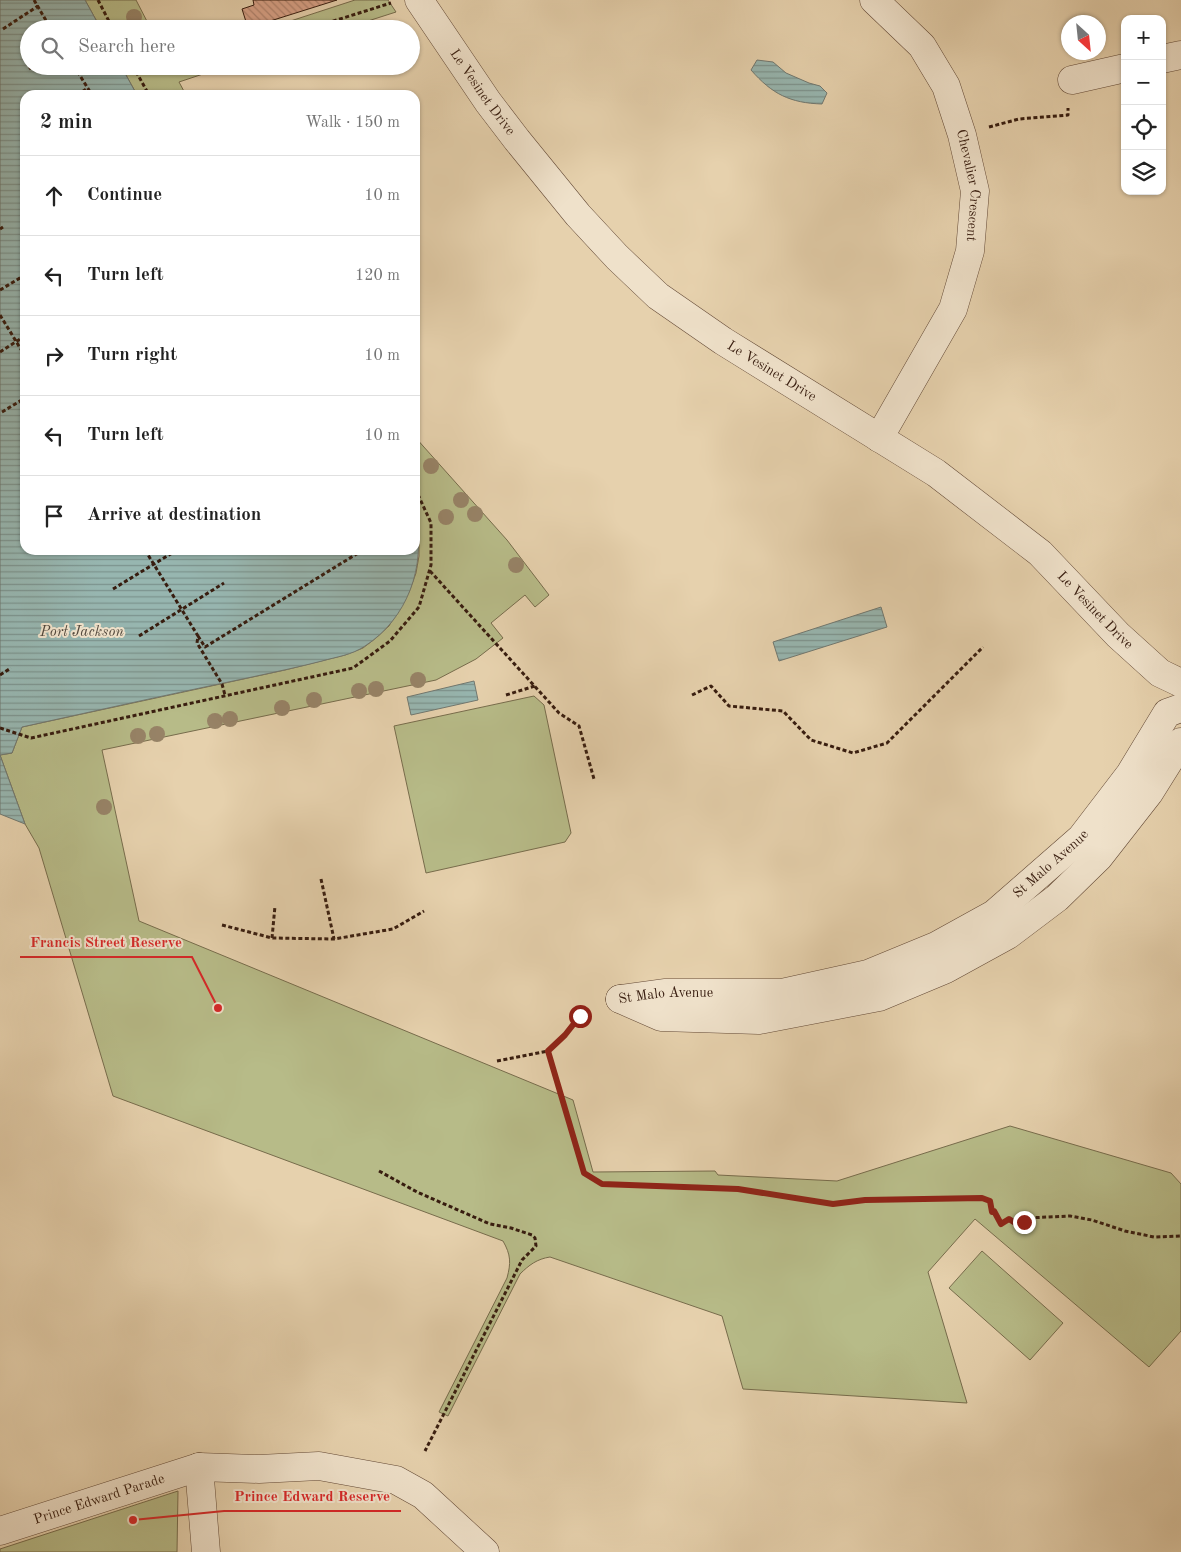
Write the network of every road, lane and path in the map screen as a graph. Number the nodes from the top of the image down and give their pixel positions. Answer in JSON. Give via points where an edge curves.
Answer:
{"nodes":[{"id":1,"x":34,"y":0,"type":"edge"},
{"id":2,"x":98,"y":0,"type":"edge"},
{"id":3,"x":419,"y":0,"type":"edge"},
{"id":4,"x":874,"y":0,"type":"edge"},
{"id":5,"x":388,"y":4,"type":"dead end"},
{"id":6,"x":38,"y":6,"type":"junction"},
{"id":7,"x":46,"y":20,"type":"edge"},
{"id":8,"x":108,"y":20,"type":"edge"},
{"id":9,"x":337,"y":20,"type":"edge"},
{"id":10,"x":3,"y":28,"type":"dead end"},
{"id":11,"x":1181,"y":55,"type":"edge"},
{"id":12,"x":1166,"y":58,"type":"edge"},
{"id":13,"x":1121,"y":69,"type":"edge"},
{"id":14,"x":80,"y":75,"type":"edge"},
{"id":15,"x":138,"y":75,"type":"edge"},
{"id":16,"x":1072,"y":80,"type":"joint"},
{"id":17,"x":88,"y":88,"type":"joint"},
{"id":18,"x":85,"y":90,"type":"edge"},
{"id":19,"x":146,"y":90,"type":"edge"},
{"id":20,"x":962,"y":135,"type":"junction"},
{"id":21,"x":20,"y":278,"type":"edge"},
{"id":22,"x":0,"y":290,"type":"edge"},
{"id":23,"x":0,"y":315,"type":"edge"},
{"id":24,"x":20,"y":339,"type":"edge"},
{"id":25,"x":16,"y":342,"type":"junction"},
{"id":26,"x":20,"y":348,"type":"edge"},
{"id":27,"x":0,"y":352,"type":"edge"},
{"id":28,"x":20,"y":401,"type":"edge"},
{"id":29,"x":2,"y":412,"type":"dead end"},
{"id":30,"x":879,"y":438,"type":"junction"},
{"id":31,"x":420,"y":499,"type":"edge"},
{"id":32,"x":148,"y":555,"type":"edge"},
{"id":33,"x":169,"y":555,"type":"edge"},
{"id":34,"x":354,"y":555,"type":"edge"},
{"id":35,"x":154,"y":564,"type":"junction"},
{"id":36,"x":430,"y":570,"type":"junction"},
{"id":37,"x":224,"y":583,"type":"dead end"},
{"id":38,"x":114,"y":589,"type":"dead end"},
{"id":39,"x":182,"y":610,"type":"junction"},
{"id":40,"x":139,"y":636,"type":"dead end"},
{"id":41,"x":198,"y":636,"type":"junction"},
{"id":42,"x":983,"y":647,"type":"dead end"},
{"id":43,"x":11,"y":668,"type":"dead end"},
{"id":44,"x":0,"y":675,"type":"edge"},
{"id":45,"x":1181,"y":683,"type":"edge"},
{"id":46,"x":535,"y":686,"type":"junction"},
{"id":47,"x":506,"y":694,"type":"dead end"},
{"id":48,"x":225,"y":695,"type":"junction"},
{"id":49,"x":692,"y":695,"type":"dead end"},
{"id":50,"x":1181,"y":708,"type":"edge"},
{"id":51,"x":0,"y":728,"type":"edge"},
{"id":52,"x":1181,"y":742,"type":"edge"},
{"id":53,"x":594,"y":779,"type":"dead end"},
{"id":54,"x":321,"y":879,"type":"dead end"},
{"id":55,"x":275,"y":906,"type":"dead end"},
{"id":56,"x":424,"y":911,"type":"dead end"},
{"id":57,"x":222,"y":925,"type":"dead end"},
{"id":58,"x":272,"y":938,"type":"junction"},
{"id":59,"x":334,"y":939,"type":"junction"},
{"id":60,"x":580,"y":1016,"type":"dead end"},
{"id":61,"x":548,"y":1051,"type":"junction"},
{"id":62,"x":497,"y":1061,"type":"dead end"},
{"id":63,"x":380,"y":1171,"type":"dead end"},
{"id":64,"x":1181,"y":1236,"type":"edge"},
{"id":65,"x":425,"y":1451,"type":"dead end"},
{"id":66,"x":199,"y":1467,"type":"junction"},
{"id":67,"x":0,"y":1531,"type":"edge"},
{"id":68,"x":206,"y":1552,"type":"edge"},
{"id":69,"x":484,"y":1552,"type":"edge"}],
"edges":[{"from":1,"to":6,"type":"path"},
{"from":2,"to":8,"type":"path"},
{"from":3,"to":30,"type":"street","name":"Le Vesinet Drive","via":[[517,140],[578,215],[624,264],[658,296],[723,341]]},
{"from":4,"to":20,"type":"street","name":"Chevalier Crescent","via":[[922,46],[946,86]]},
{"from":5,"to":9,"type":"path"},
{"from":6,"to":7,"type":"path"},
{"from":6,"to":10,"type":"path"},
{"from":11,"to":12,"type":"street"},
{"from":13,"to":16,"type":"street"},
{"from":14,"to":17,"type":"path"},
{"from":15,"to":19,"type":"path"},
{"from":16,"to":20,"type":"path","via":[[1068,114],[1019,119]]},
{"from":17,"to":18,"type":"path"},
{"from":20,"to":30,"type":"street","name":"Chevalier Crescent","via":[[975,191],[970,250],[953,309]]},
{"from":21,"to":22,"type":"path"},
{"from":23,"to":25,"type":"path"},
{"from":24,"to":25,"type":"path"},
{"from":25,"to":26,"type":"path"},
{"from":25,"to":27,"type":"path"},
{"from":28,"to":29,"type":"path"},
{"from":30,"to":45,"type":"street","name":"Le Vesinet Drive","via":[[936,473],[1040,553],[1118,635],[1160,673]]},
{"from":31,"to":36,"type":"path","via":[[431,523]]},
{"from":32,"to":35,"type":"path"},
{"from":33,"to":35,"type":"path"},
{"from":34,"to":41,"type":"path","via":[[205,647]]},
{"from":35,"to":38,"type":"path"},
{"from":35,"to":39,"type":"path"},
{"from":36,"to":46,"type":"path"},
{"from":36,"to":48,"type":"path","via":[[419,607],[390,641],[353,668]]},
{"from":37,"to":39,"type":"path"},
{"from":39,"to":40,"type":"path"},
{"from":39,"to":41,"type":"path"},
{"from":41,"to":48,"type":"path","via":[[197,643],[222,684]]},
{"from":42,"to":49,"type":"path","via":[[887,743],[853,753],[811,740],[783,711],[729,706],[711,686]]},
{"from":43,"to":44,"type":"path"},
{"from":46,"to":47,"type":"path"},
{"from":46,"to":53,"type":"path","via":[[560,713],[579,726]]},
{"from":48,"to":51,"type":"path","via":[[31,738]]},
{"from":50,"to":52,"type":"street","name":"St Malo Avenue","via":[[1167,713],[1130,774],[1081,838],[994,914],[936,946],[868,974],[782,993],[664,993],[620,999],[661,1018],[759,1020],[879,997],[946,969],[1008,935],[1057,898],[1099,857],[1149,793]]},
{"from":54,"to":59,"type":"path"},
{"from":55,"to":58,"type":"path"},
{"from":56,"to":59,"type":"path","via":[[393,929]]},
{"from":57,"to":58,"type":"path"},
{"from":58,"to":59,"type":"path"},
{"from":60,"to":61,"type":"path"},
{"from":61,"to":62,"type":"path"},
{"from":61,"to":64,"type":"path","via":[[584,1173],[602,1184],[738,1189],[833,1204],[865,1200],[982,1198],[990,1201],[992,1212],[1001,1224],[1009,1219],[1025,1226],[1027,1218],[1070,1216],[1154,1237]]},
{"from":63,"to":65,"type":"path","via":[[474,1218],[535,1238],[536,1246],[522,1260]]},
{"from":66,"to":67,"type":"street","name":"Prince Edward Parade"},
{"from":66,"to":68,"type":"street"},
{"from":66,"to":69,"type":"street","name":"Prince Edward Parade","via":[[319,1466],[396,1480],[423,1495]]}]}
